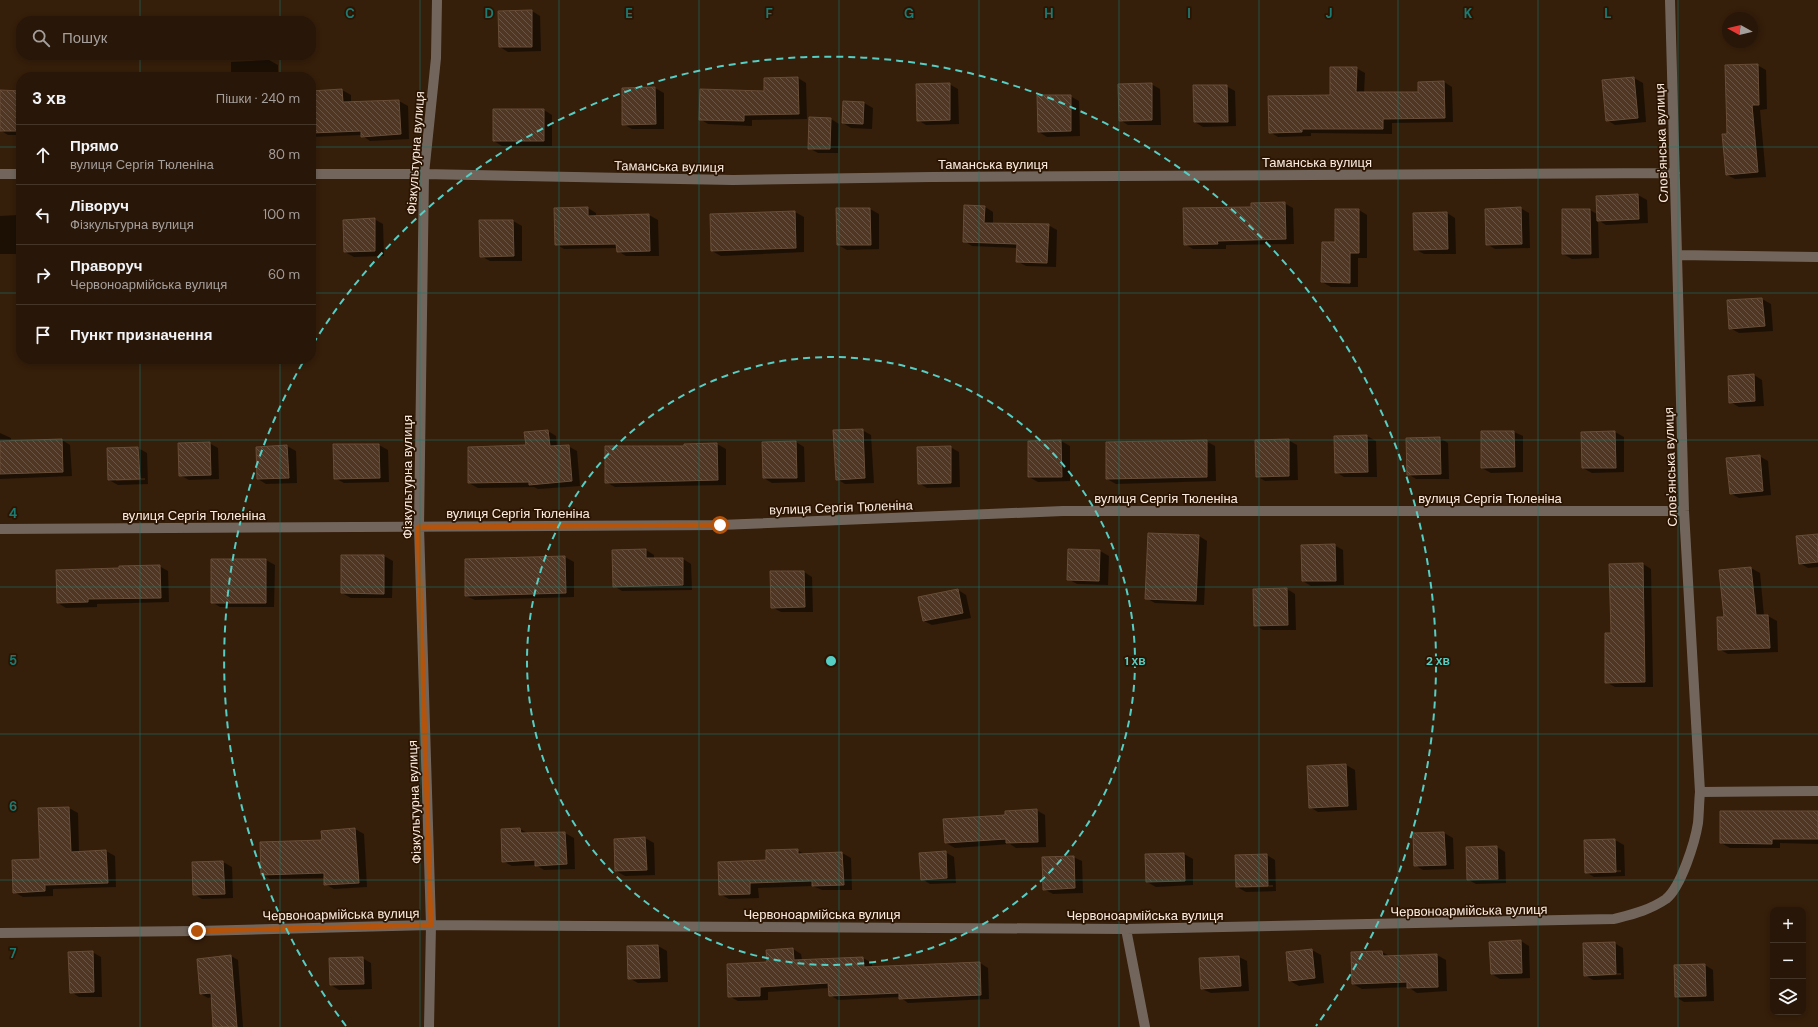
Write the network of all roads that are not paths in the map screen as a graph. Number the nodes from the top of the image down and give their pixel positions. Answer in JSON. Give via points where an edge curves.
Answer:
{"nodes":[{"id":1,"x":437,"y":0,"type":"edge"},
{"id":2,"x":1670,"y":0,"type":"edge"},
{"id":3,"x":1675,"y":173,"type":"junction"},
{"id":4,"x":0,"y":174,"type":"edge"},
{"id":5,"x":16,"y":174,"type":"edge"},
{"id":6,"x":316,"y":174,"type":"edge"},
{"id":7,"x":424,"y":174,"type":"junction"},
{"id":8,"x":1678,"y":255,"type":"junction"},
{"id":9,"x":1818,"y":257,"type":"edge"},
{"id":10,"x":1684,"y":511,"type":"junction"},
{"id":11,"x":418,"y":527,"type":"junction"},
{"id":12,"x":0,"y":529,"type":"edge"},
{"id":13,"x":1818,"y":791,"type":"edge"},
{"id":14,"x":1700,"y":792,"type":"junction"},
{"id":15,"x":1642,"y":912,"type":"joint"},
{"id":16,"x":431,"y":925,"type":"junction"},
{"id":17,"x":1126,"y":929,"type":"junction"},
{"id":18,"x":0,"y":933,"type":"edge"},
{"id":19,"x":429,"y":1027,"type":"edge"},
{"id":20,"x":1145,"y":1027,"type":"edge"}],
"edges":[{"from":1,"to":7,"type":"street","name":"Фізкультурна вулиця","via":[[436,58]]},
{"from":2,"to":3,"type":"street","name":"Слов'янська вулиця"},
{"from":3,"to":7,"type":"street","name":"Таманська вулиця","via":[[733,180]]},
{"from":3,"to":8,"type":"street","name":"Слов'янська вулиця"},
{"from":4,"to":5,"type":"street"},
{"from":6,"to":7,"type":"street","name":"Таманська вулиця"},
{"from":7,"to":11,"type":"street","name":"Фізкультурна вулиця"},
{"from":8,"to":9,"type":"street"},
{"from":8,"to":10,"type":"street","name":"Слов'янська вулиця"},
{"from":10,"to":11,"type":"street","name":"вулиця Сергія Тюленіна","via":[[1063,511],[720,525]]},
{"from":10,"to":14,"type":"street","name":"Слов'янська вулиця"},
{"from":11,"to":12,"type":"street","name":"вулиця Сергія Тюленіна"},
{"from":11,"to":16,"type":"street","name":"Фізкультурна вулиця"},
{"from":13,"to":14,"type":"street"},
{"from":14,"to":15,"type":"street","name":"Слов'янська вулиця","via":[[1698,823],[1680,878],[1667,898]]},
{"from":15,"to":17,"type":"street","name":"Червоноармійська вулиця","via":[[1614,919]]},
{"from":16,"to":17,"type":"street","name":"Червоноармійська вулиця"},
{"from":16,"to":18,"type":"street","name":"Червоноармійська вулиця"},
{"from":16,"to":19,"type":"street","name":"Фізкультурна вулиця"},
{"from":17,"to":20,"type":"street"}]}
